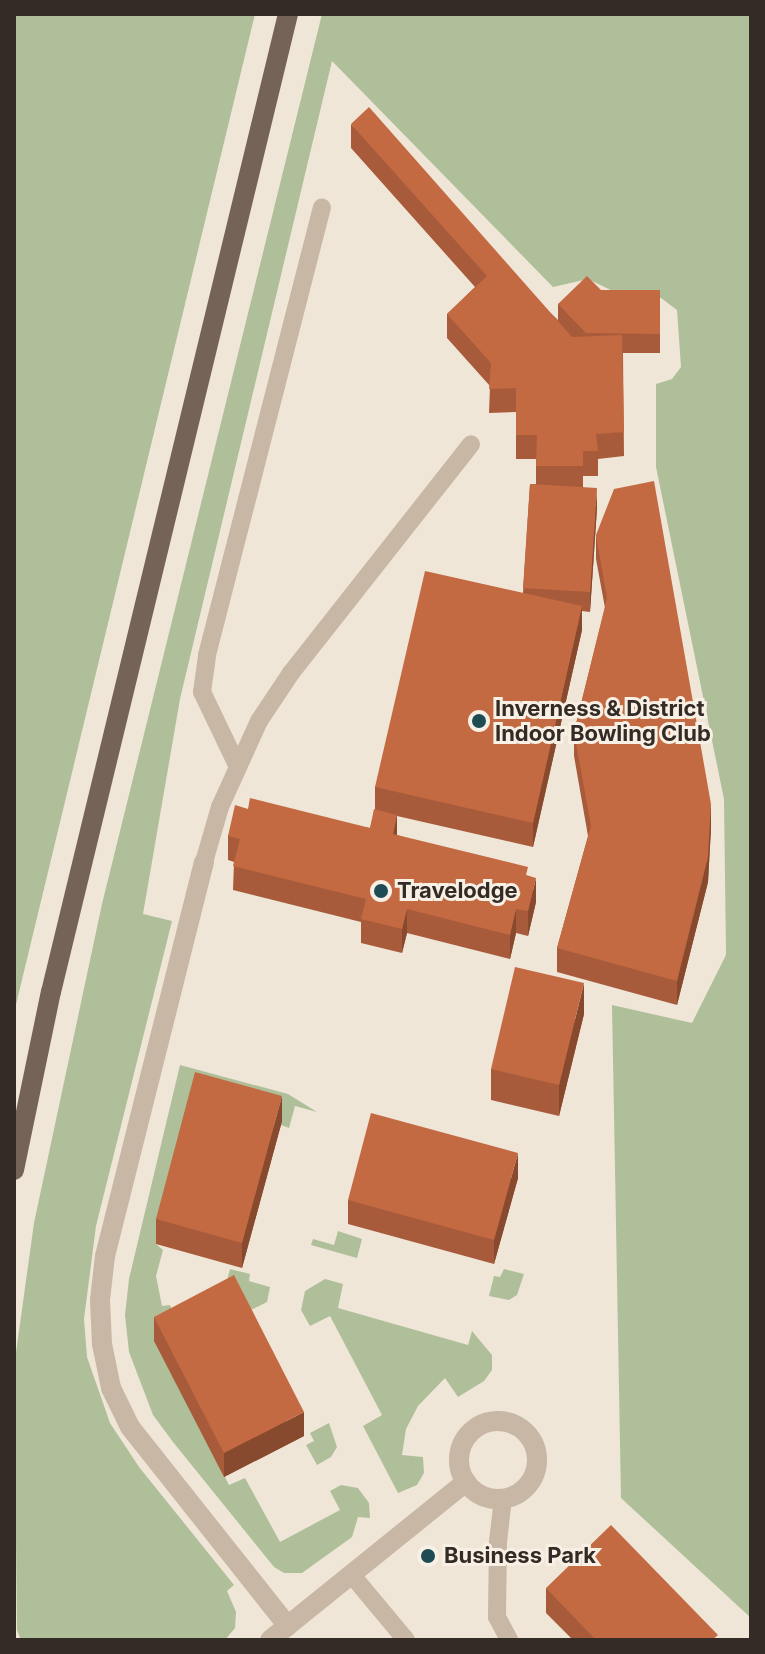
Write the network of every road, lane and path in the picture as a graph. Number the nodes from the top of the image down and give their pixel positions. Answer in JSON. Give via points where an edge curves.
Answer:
{"nodes":[{"id":1,"x":288,"y":14,"type":"edge"},
{"id":2,"x":322,"y":208,"type":"dead end"},
{"id":3,"x":471,"y":444,"type":"dead end"},
{"id":4,"x":237,"y":765,"type":"junction"},
{"id":5,"x":204,"y":862,"type":"joint"},
{"id":6,"x":14,"y":1170,"type":"edge"},
{"id":7,"x":466,"y":1482,"type":"junction"},
{"id":8,"x":503,"y":1498,"type":"junction"},
{"id":9,"x":351,"y":1574,"type":"junction"},
{"id":10,"x":288,"y":1626,"type":"junction"},
{"id":11,"x":401,"y":1638,"type":"edge"},
{"id":12,"x":270,"y":1640,"type":"edge"},
{"id":13,"x":509,"y":1640,"type":"edge"}],
"edges":[{"from":1,"to":6,"type":"main road","via":[[51,992]]},
{"from":2,"to":4,"type":"lane","via":[[207,655],[202,692]]},
{"from":3,"to":4,"type":"lane","via":[[291,673]]},
{"from":4,"to":5,"type":"lane"},
{"from":5,"to":10,"type":"street","via":[[105,1256],[102,1344],[111,1388],[130,1427]]},
{"from":7,"to":8,"type":"street","via":[[482,1495]]},
{"from":7,"to":8,"type":"street","via":[[459,1458],[468,1435],[489,1422],[514,1424],[532,1441],[536,1465],[525,1487]]},
{"from":7,"to":9,"type":"street"},
{"from":8,"to":13,"type":"lane","via":[[497,1617]]},
{"from":9,"to":10,"type":"street"},
{"from":9,"to":11,"type":"lane"},
{"from":10,"to":12,"type":"street"}]}
